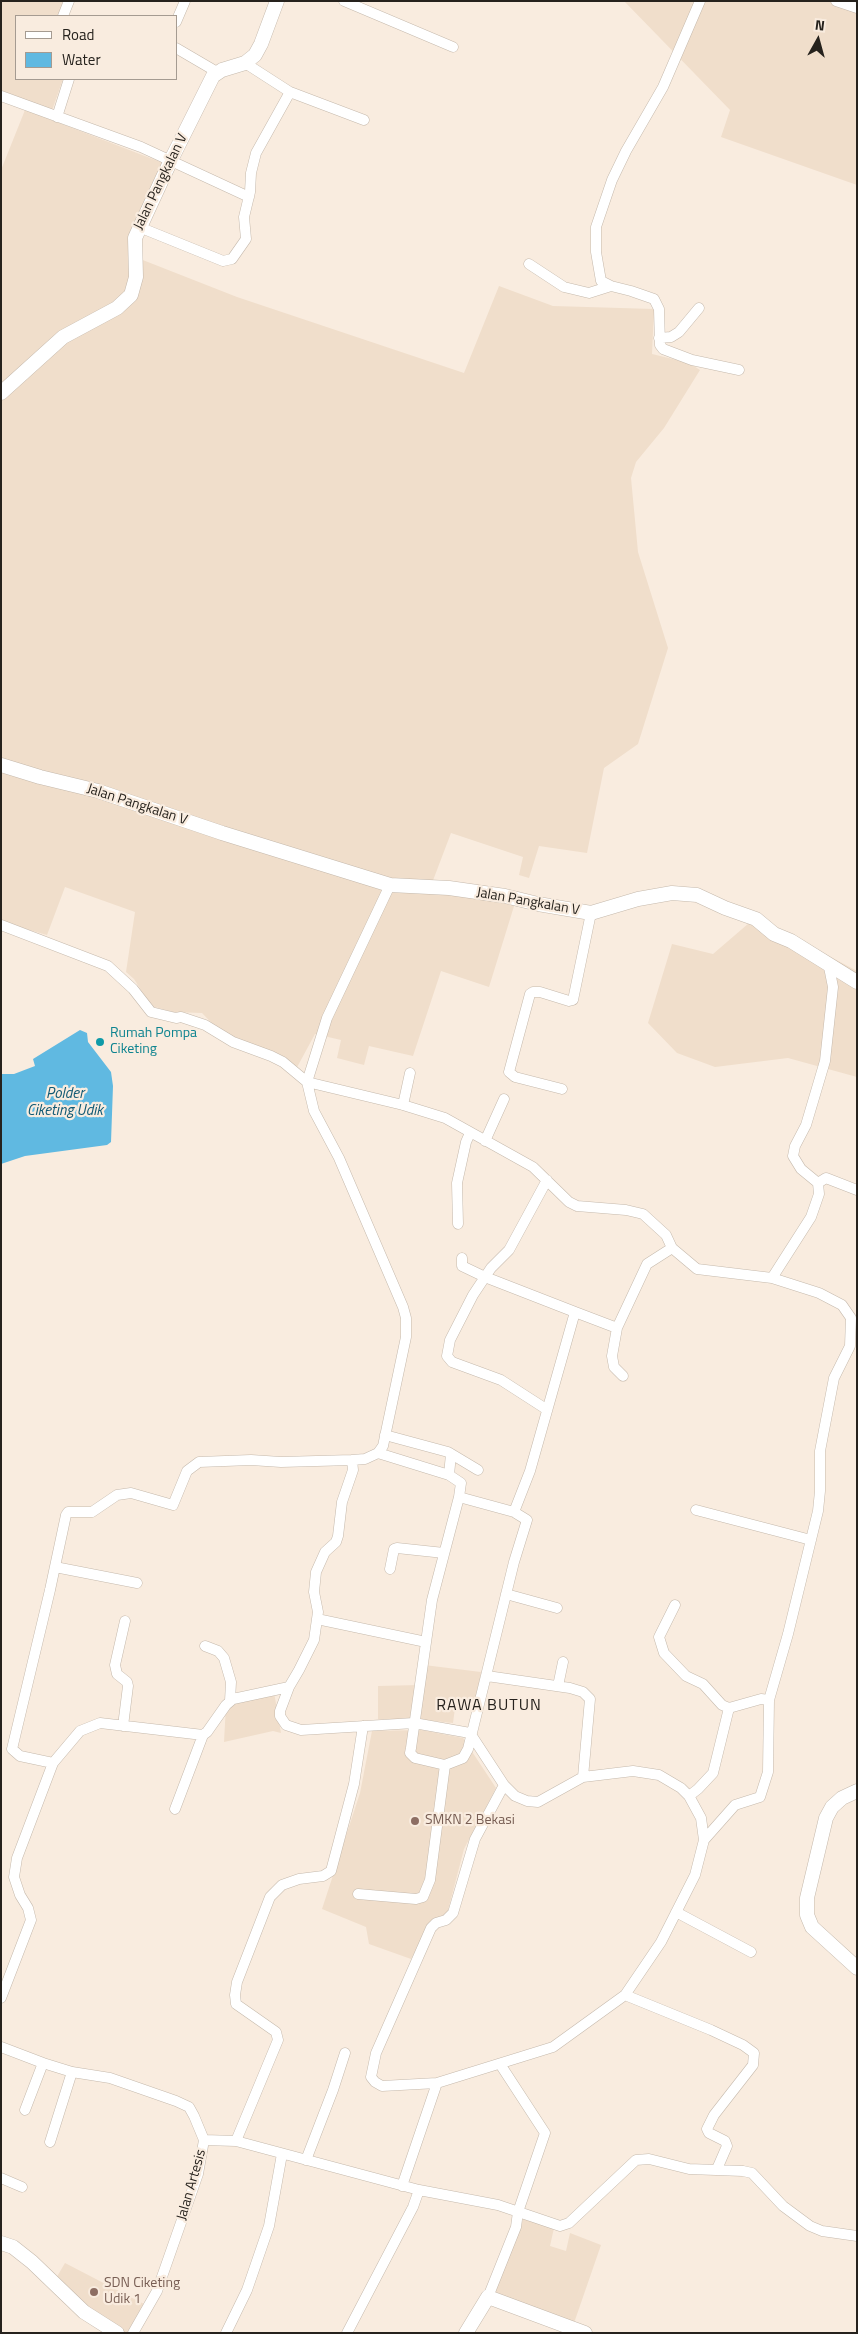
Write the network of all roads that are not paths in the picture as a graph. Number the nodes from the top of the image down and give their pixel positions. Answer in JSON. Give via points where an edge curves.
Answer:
{"nodes":[{"id":1,"x":69,"y":1,"type":"edge"},
{"id":2,"x":185,"y":1,"type":"edge"},
{"id":3,"x":277,"y":1,"type":"edge"},
{"id":4,"x":344,"y":1,"type":"edge"},
{"id":5,"x":700,"y":1,"type":"edge"},
{"id":6,"x":836,"y":1,"type":"edge"},
{"id":7,"x":857,"y":8,"type":"edge"},
{"id":8,"x":64,"y":15,"type":"edge"},
{"id":9,"x":178,"y":17,"type":"edge"},
{"id":10,"x":453,"y":47,"type":"dead end"},
{"id":11,"x":178,"y":49,"type":"edge"},
{"id":12,"x":244,"y":63,"type":"junction"},
{"id":13,"x":217,"y":72,"type":"junction"},
{"id":14,"x":69,"y":80,"type":"edge"},
{"id":15,"x":290,"y":92,"type":"junction"},
{"id":16,"x":1,"y":96,"type":"edge"},
{"id":17,"x":58,"y":117,"type":"junction"},
{"id":18,"x":364,"y":120,"type":"dead end"},
{"id":19,"x":171,"y":160,"type":"junction"},
{"id":20,"x":249,"y":197,"type":"junction"},
{"id":21,"x":139,"y":227,"type":"junction"},
{"id":22,"x":529,"y":264,"type":"dead end"},
{"id":23,"x":611,"y":286,"type":"junction"},
{"id":24,"x":698,"y":308,"type":"dead end"},
{"id":25,"x":659,"y":338,"type":"junction"},
{"id":26,"x":739,"y":370,"type":"dead end"},
{"id":27,"x":1,"y":393,"type":"edge"},
{"id":28,"x":1,"y":765,"type":"edge"},
{"id":29,"x":390,"y":884,"type":"junction"},
{"id":30,"x":591,"y":913,"type":"junction"},
{"id":31,"x":1,"y":925,"type":"edge"},
{"id":32,"x":830,"y":967,"type":"junction"},
{"id":33,"x":857,"y":982,"type":"edge"},
{"id":34,"x":410,"y":1073,"type":"dead end"},
{"id":35,"x":307,"y":1082,"type":"junction"},
{"id":36,"x":562,"y":1089,"type":"dead end"},
{"id":37,"x":504,"y":1099,"type":"dead end"},
{"id":38,"x":403,"y":1105,"type":"junction"},
{"id":39,"x":470,"y":1134,"type":"junction"},
{"id":40,"x":485,"y":1141,"type":"junction"},
{"id":41,"x":547,"y":1180,"type":"junction"},
{"id":42,"x":818,"y":1183,"type":"junction"},
{"id":43,"x":857,"y":1190,"type":"edge"},
{"id":44,"x":458,"y":1224,"type":"dead end"},
{"id":45,"x":672,"y":1248,"type":"junction"},
{"id":46,"x":462,"y":1258,"type":"dead end"},
{"id":47,"x":485,"y":1277,"type":"junction"},
{"id":48,"x":772,"y":1278,"type":"junction"},
{"id":49,"x":574,"y":1312,"type":"junction"},
{"id":50,"x":617,"y":1328,"type":"junction"},
{"id":51,"x":623,"y":1376,"type":"dead end"},
{"id":52,"x":546,"y":1409,"type":"junction"},
{"id":53,"x":385,"y":1435,"type":"junction"},
{"id":54,"x":378,"y":1453,"type":"junction"},
{"id":55,"x":450,"y":1454,"type":"junction"},
{"id":56,"x":352,"y":1460,"type":"junction"},
{"id":57,"x":478,"y":1470,"type":"dead end"},
{"id":58,"x":448,"y":1474,"type":"junction"},
{"id":59,"x":459,"y":1497,"type":"junction"},
{"id":60,"x":696,"y":1510,"type":"dead end"},
{"id":61,"x":514,"y":1512,"type":"junction"},
{"id":62,"x":811,"y":1540,"type":"junction"},
{"id":63,"x":444,"y":1553,"type":"junction"},
{"id":64,"x":55,"y":1568,"type":"junction"},
{"id":65,"x":390,"y":1569,"type":"dead end"},
{"id":66,"x":136,"y":1583,"type":"dead end"},
{"id":67,"x":506,"y":1594,"type":"junction"},
{"id":68,"x":675,"y":1605,"type":"dead end"},
{"id":69,"x":557,"y":1608,"type":"dead end"},
{"id":70,"x":317,"y":1619,"type":"junction"},
{"id":71,"x":125,"y":1621,"type":"dead end"},
{"id":72,"x":426,"y":1642,"type":"junction"},
{"id":73,"x":205,"y":1646,"type":"dead end"},
{"id":74,"x":562,"y":1662,"type":"dead end"},
{"id":75,"x":487,"y":1676,"type":"junction"},
{"id":76,"x":558,"y":1686,"type":"junction"},
{"id":77,"x":289,"y":1687,"type":"junction"},
{"id":78,"x":768,"y":1700,"type":"junction"},
{"id":79,"x":230,"y":1701,"type":"junction"},
{"id":80,"x":729,"y":1708,"type":"junction"},
{"id":81,"x":414,"y":1723,"type":"junction"},
{"id":82,"x":123,"y":1726,"type":"junction"},
{"id":83,"x":363,"y":1726,"type":"junction"},
{"id":84,"x":470,"y":1733,"type":"junction"},
{"id":85,"x":203,"y":1735,"type":"junction"},
{"id":86,"x":53,"y":1763,"type":"junction"},
{"id":87,"x":445,"y":1766,"type":"junction"},
{"id":88,"x":583,"y":1777,"type":"junction"},
{"id":89,"x":504,"y":1785,"type":"junction"},
{"id":90,"x":857,"y":1791,"type":"edge"},
{"id":91,"x":689,"y":1796,"type":"junction"},
{"id":92,"x":175,"y":1809,"type":"dead end"},
{"id":93,"x":704,"y":1840,"type":"junction"},
{"id":94,"x":358,"y":1894,"type":"dead end"},
{"id":95,"x":676,"y":1912,"type":"junction"},
{"id":96,"x":751,"y":1952,"type":"dead end"},
{"id":97,"x":857,"y":1968,"type":"edge"},
{"id":98,"x":625,"y":1995,"type":"junction"},
{"id":99,"x":1,"y":1998,"type":"edge"},
{"id":100,"x":1,"y":2047,"type":"edge"},
{"id":101,"x":345,"y":2053,"type":"dead end"},
{"id":102,"x":43,"y":2064,"type":"junction"},
{"id":103,"x":500,"y":2064,"type":"junction"},
{"id":104,"x":72,"y":2072,"type":"junction"},
{"id":105,"x":437,"y":2084,"type":"junction"},
{"id":106,"x":24,"y":2110,"type":"dead end"},
{"id":107,"x":204,"y":2140,"type":"junction"},
{"id":108,"x":236,"y":2141,"type":"junction"},
{"id":109,"x":50,"y":2142,"type":"dead end"},
{"id":110,"x":282,"y":2154,"type":"junction"},
{"id":111,"x":306,"y":2160,"type":"junction"},
{"id":112,"x":717,"y":2169,"type":"junction"},
{"id":113,"x":1,"y":2178,"type":"edge"},
{"id":114,"x":402,"y":2186,"type":"junction"},
{"id":115,"x":22,"y":2187,"type":"dead end"},
{"id":116,"x":419,"y":2190,"type":"junction"},
{"id":117,"x":518,"y":2212,"type":"junction"},
{"id":118,"x":857,"y":2236,"type":"edge"},
{"id":119,"x":1,"y":2243,"type":"edge"},
{"id":120,"x":488,"y":2297,"type":"junction"},
{"id":121,"x":117,"y":2333,"type":"edge"},
{"id":122,"x":133,"y":2333,"type":"edge"},
{"id":123,"x":226,"y":2333,"type":"edge"},
{"id":124,"x":347,"y":2333,"type":"edge"},
{"id":125,"x":466,"y":2333,"type":"edge"},
{"id":126,"x":585,"y":2333,"type":"edge"}],
"edges":[{"from":1,"to":8,"type":"street"},
{"from":2,"to":9,"type":"street"},
{"from":3,"to":12,"type":"street","via":[[261,44],[255,55]]},
{"from":4,"to":10,"type":"street"},
{"from":5,"to":23,"type":"street","via":[[663,88],[626,151],[598,218],[598,268],[601,281]]},
{"from":6,"to":7,"type":"street"},
{"from":11,"to":13,"type":"street"},
{"from":12,"to":13,"type":"street"},
{"from":12,"to":15,"type":"street"},
{"from":13,"to":19,"type":"street","name":"Jalan Pangkalan V"},
{"from":14,"to":17,"type":"street"},
{"from":15,"to":18,"type":"street"},
{"from":15,"to":20,"type":"street","via":[[256,153]]},
{"from":16,"to":17,"type":"street"},
{"from":17,"to":19,"type":"street"},
{"from":19,"to":20,"type":"street"},
{"from":19,"to":21,"type":"street","name":"Jalan Pangkalan V"},
{"from":20,"to":21,"type":"street","via":[[244,217],[246,239],[227,261]]},
{"from":21,"to":27,"type":"street","name":"Jalan Pangkalan V","via":[[134,247],[136,285],[131,295],[117,308],[63,337]]},
{"from":22,"to":23,"type":"street","via":[[564,287],[590,293]]},
{"from":23,"to":25,"type":"street","via":[[654,299],[659,309]]},
{"from":24,"to":25,"type":"street","via":[[679,332]]},
{"from":25,"to":26,"type":"street","via":[[663,349]]},
{"from":28,"to":29,"type":"street","name":"Jalan Pangkalan V","via":[[98,790],[222,833]]},
{"from":29,"to":30,"type":"street","name":"Jalan Pangkalan V","via":[[505,896]]},
{"from":29,"to":35,"type":"street","via":[[326,1018]]},
{"from":30,"to":32,"type":"street","name":"Jalan Pangkalan V","via":[[672,893],[697,895],[756,919],[774,934],[791,941]]},
{"from":30,"to":36,"type":"street","via":[[573,1000],[540,992],[530,994],[509,1072]]},
{"from":31,"to":35,"type":"street","via":[[108,966],[151,1012],[205,1025],[233,1042],[283,1062]]},
{"from":32,"to":33,"type":"street","name":"Jalan Pangkalan V"},
{"from":32,"to":42,"type":"street","via":[[834,987],[822,1074],[793,1156],[801,1169]]},
{"from":34,"to":38,"type":"street"},
{"from":35,"to":38,"type":"street"},
{"from":35,"to":53,"type":"street","via":[[314,1111],[339,1158],[406,1318],[404,1349]]},
{"from":37,"to":40,"type":"street"},
{"from":38,"to":39,"type":"street","via":[[445,1118]]},
{"from":39,"to":40,"type":"street"},
{"from":39,"to":44,"type":"street","via":[[457,1183]]},
{"from":40,"to":41,"type":"street","via":[[533,1167]]},
{"from":41,"to":45,"type":"street","via":[[577,1206],[643,1214],[666,1235]]},
{"from":41,"to":47,"type":"street","via":[[509,1250]]},
{"from":42,"to":43,"type":"street","via":[[826,1178]]},
{"from":42,"to":48,"type":"street","via":[[816,1208]]},
{"from":45,"to":48,"type":"street","via":[[697,1269]]},
{"from":45,"to":50,"type":"street","via":[[647,1264]]},
{"from":46,"to":47,"type":"street","via":[[462,1266]]},
{"from":47,"to":49,"type":"street"},
{"from":47,"to":52,"type":"street","via":[[450,1340],[448,1359],[501,1380]]},
{"from":48,"to":62,"type":"street","via":[[819,1293],[842,1305],[851,1318],[850,1346],[834,1378],[823,1431],[820,1491]]},
{"from":49,"to":50,"type":"street"},
{"from":49,"to":52,"type":"street"},
{"from":50,"to":51,"type":"street","via":[[612,1356],[614,1367]]},
{"from":52,"to":61,"type":"street","via":[[530,1470]]},
{"from":53,"to":54,"type":"street"},
{"from":53,"to":55,"type":"street"},
{"from":54,"to":56,"type":"street"},
{"from":54,"to":58,"type":"street"},
{"from":55,"to":57,"type":"street"},
{"from":55,"to":58,"type":"street"},
{"from":56,"to":64,"type":"street","via":[[199,1462],[188,1471],[173,1505],[124,1494],[92,1512],[68,1512]]},
{"from":56,"to":70,"type":"street","via":[[353,1470],[342,1502],[338,1536],[316,1572]]},
{"from":58,"to":59,"type":"street","via":[[461,1483]]},
{"from":59,"to":61,"type":"street"},
{"from":59,"to":63,"type":"street"},
{"from":60,"to":62,"type":"street"},
{"from":61,"to":67,"type":"street","via":[[527,1520]]},
{"from":62,"to":78,"type":"street"},
{"from":63,"to":65,"type":"street","via":[[397,1548],[394,1549]]},
{"from":63,"to":72,"type":"street"},
{"from":64,"to":66,"type":"street"},
{"from":64,"to":86,"type":"street","via":[[12,1749],[20,1756]]},
{"from":67,"to":69,"type":"street"},
{"from":67,"to":75,"type":"street"},
{"from":68,"to":80,"type":"street","via":[[659,1637],[664,1653],[686,1676],[703,1684],[722,1705]]},
{"from":70,"to":72,"type":"street"},
{"from":70,"to":77,"type":"street","via":[[314,1640]]},
{"from":71,"to":82,"type":"street","via":[[115,1665],[117,1674],[128,1686]]},
{"from":72,"to":81,"type":"street"},
{"from":73,"to":79,"type":"street","via":[[218,1651],[224,1658],[231,1682]]},
{"from":74,"to":76,"type":"street"},
{"from":75,"to":76,"type":"street"},
{"from":75,"to":84,"type":"street"},
{"from":76,"to":88,"type":"street","via":[[583,1692],[590,1699]]},
{"from":77,"to":79,"type":"street","via":[[246,1694]]},
{"from":77,"to":83,"type":"street","via":[[280,1711],[286,1725],[301,1730]]},
{"from":78,"to":80,"type":"street","via":[[760,1699]]},
{"from":78,"to":93,"type":"street","via":[[768,1772],[760,1797],[735,1805]]},
{"from":79,"to":85,"type":"street"},
{"from":80,"to":91,"type":"street","via":[[713,1773]]},
{"from":81,"to":83,"type":"street"},
{"from":81,"to":84,"type":"street"},
{"from":81,"to":87,"type":"street","via":[[412,1756]]},
{"from":82,"to":85,"type":"street"},
{"from":82,"to":86,"type":"street","via":[[100,1723],[80,1731]]},
{"from":83,"to":108,"type":"street","via":[[354,1784],[331,1871],[323,1876],[282,1885],[270,1897],[238,1982],[236,2004],[276,2032],[278,2040]]},
{"from":84,"to":87,"type":"street","via":[[463,1758]]},
{"from":84,"to":89,"type":"street"},
{"from":85,"to":92,"type":"street"},
{"from":86,"to":99,"type":"street","via":[[17,1858],[14,1877],[31,1920]]},
{"from":87,"to":94,"type":"street","via":[[430,1880],[423,1898]]},
{"from":88,"to":89,"type":"street","via":[[538,1802],[522,1800]]},
{"from":88,"to":91,"type":"street","via":[[633,1771],[659,1775]]},
{"from":89,"to":105,"type":"street","via":[[475,1839],[453,1913],[431,1928],[376,2053],[371,2073],[375,2082],[382,2086]]},
{"from":90,"to":97,"type":"street","via":[[842,1798],[826,1818],[807,1898],[812,1927]]},
{"from":91,"to":93,"type":"street","via":[[701,1818]]},
{"from":93,"to":95,"type":"street","via":[[695,1875]]},
{"from":95,"to":96,"type":"street"},
{"from":95,"to":98,"type":"street","via":[[661,1942]]},
{"from":98,"to":103,"type":"street","via":[[553,2046]]},
{"from":98,"to":112,"type":"street","via":[[711,2030],[754,2053],[753,2066],[714,2115],[707,2129],[725,2141],[727,2146]]},
{"from":100,"to":102,"type":"street","name":"Jalan Artesis"},
{"from":101,"to":111,"type":"street"},
{"from":102,"to":104,"type":"street","name":"Jalan Artesis"},
{"from":102,"to":106,"type":"street"},
{"from":103,"to":105,"type":"street"},
{"from":103,"to":117,"type":"street","via":[[546,2132]]},
{"from":104,"to":107,"type":"street","name":"Jalan Artesis","via":[[110,2078],[189,2107]]},
{"from":104,"to":109,"type":"street"},
{"from":105,"to":114,"type":"street"},
{"from":107,"to":108,"type":"street"},
{"from":107,"to":122,"type":"street","name":"Jalan Artesis","via":[[195,2182],[157,2291]]},
{"from":108,"to":110,"type":"street"},
{"from":110,"to":111,"type":"street"},
{"from":110,"to":123,"type":"street","via":[[269,2226],[247,2290]]},
{"from":111,"to":114,"type":"street"},
{"from":112,"to":117,"type":"street","via":[[689,2169],[643,2158],[636,2160],[569,2223],[554,2225]]},
{"from":112,"to":118,"type":"street","via":[[752,2173],[783,2206],[810,2226]]},
{"from":113,"to":115,"type":"street"},
{"from":114,"to":116,"type":"street"},
{"from":116,"to":117,"type":"street","via":[[477,2200]]},
{"from":116,"to":124,"type":"street"},
{"from":117,"to":120,"type":"street","via":[[516,2227]]},
{"from":119,"to":121,"type":"street","via":[[13,2247],[84,2312]]},
{"from":120,"to":125,"type":"street"},
{"from":120,"to":126,"type":"street"}]}
